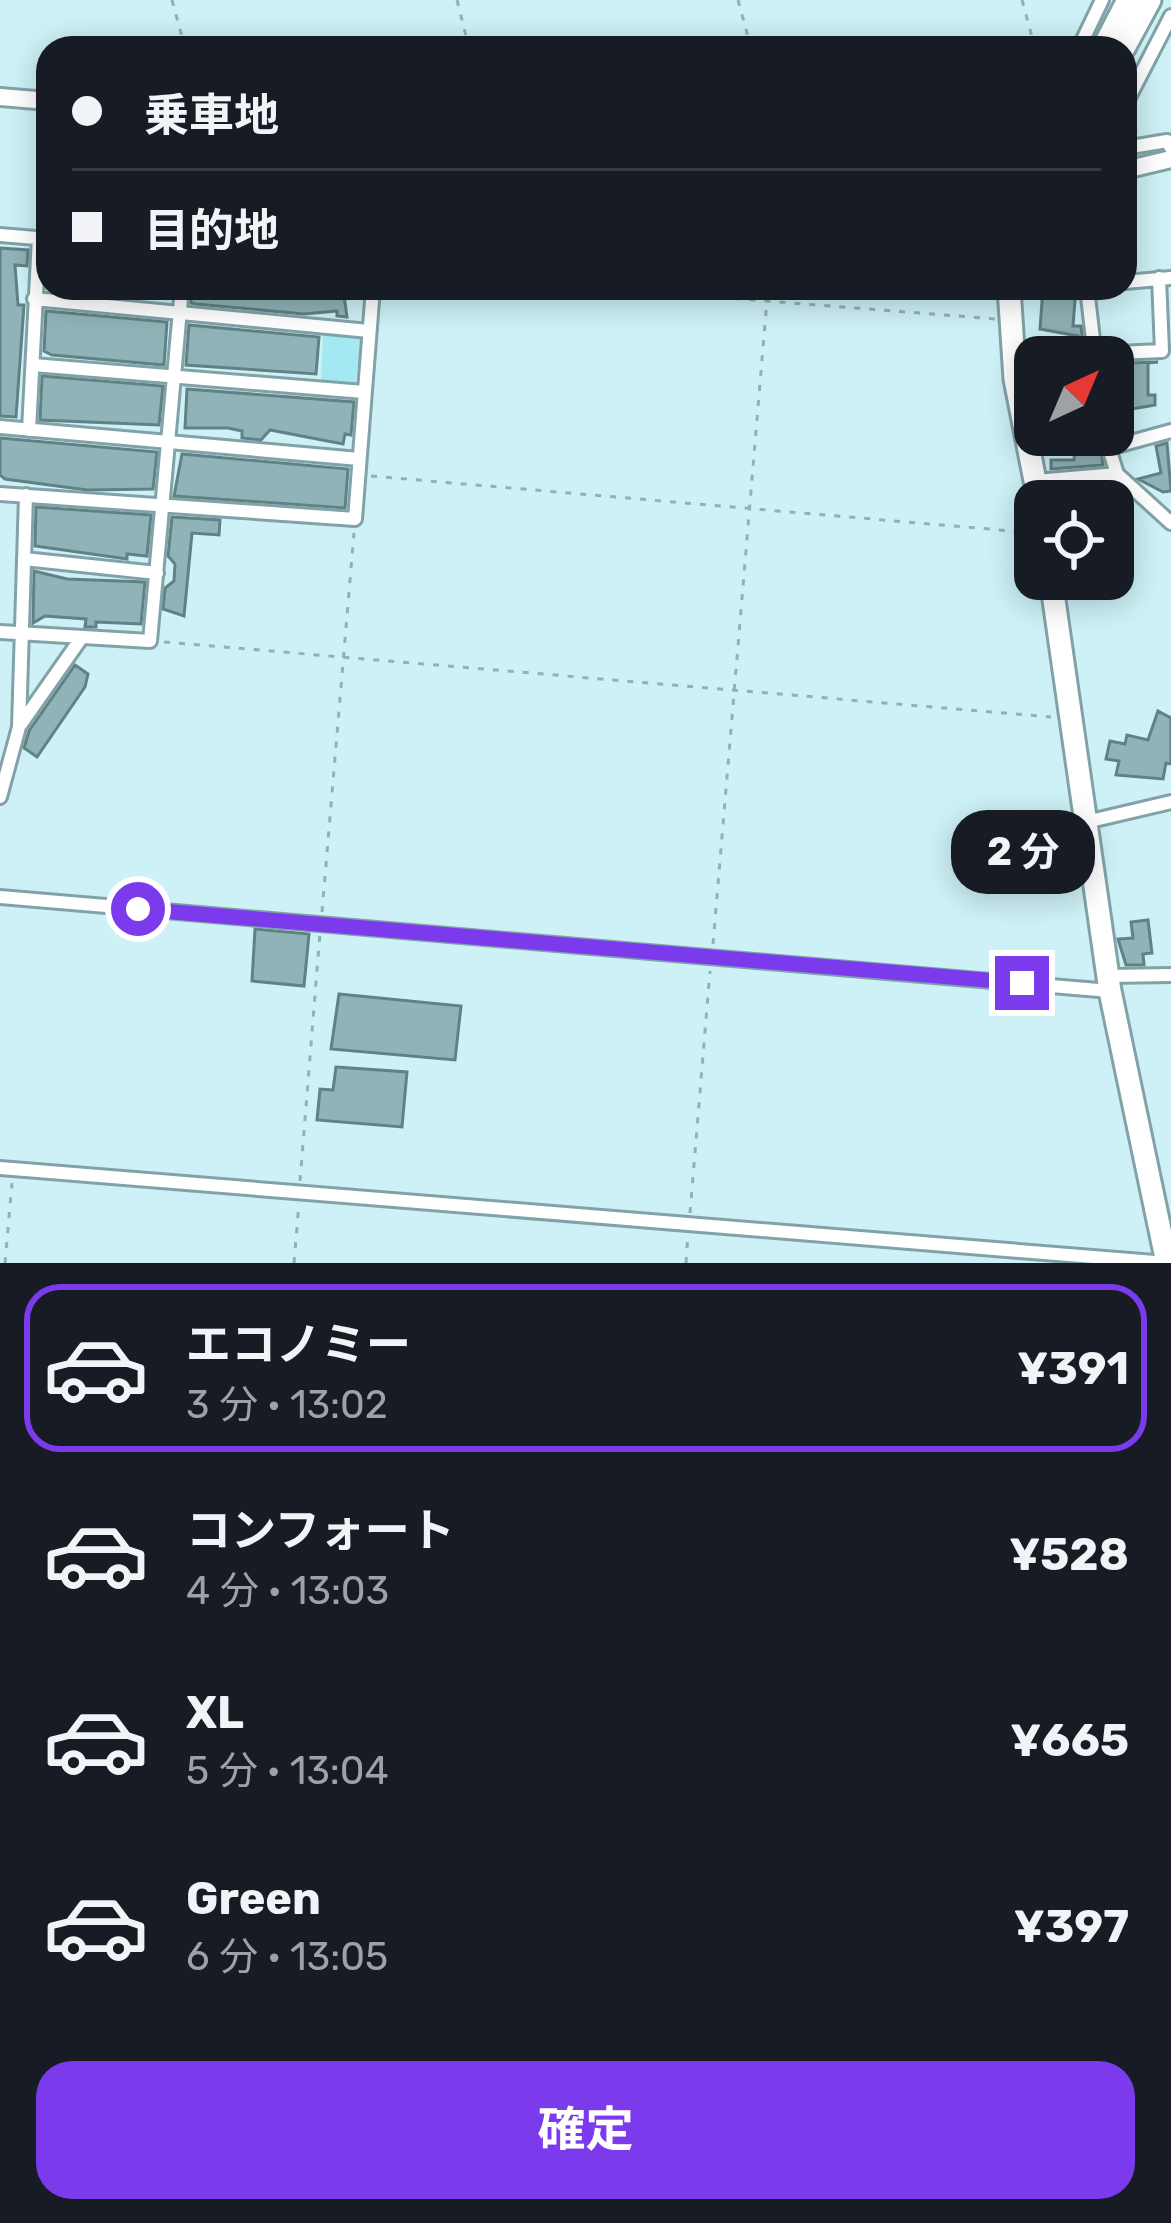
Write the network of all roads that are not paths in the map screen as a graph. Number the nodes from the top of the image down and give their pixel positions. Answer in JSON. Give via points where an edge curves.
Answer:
{"nodes":[{"id":1,"x":1102,"y":0,"type":"edge"},
{"id":2,"x":1128,"y":0,"type":"edge"},
{"id":3,"x":1150,"y":0,"type":"edge"},
{"id":4,"x":1171,"y":16,"type":"edge"},
{"id":5,"x":1085,"y":36,"type":"edge"},
{"id":6,"x":1109,"y":36,"type":"edge"},
{"id":7,"x":1130,"y":36,"type":"edge"},
{"id":8,"x":1137,"y":82,"type":"edge"},
{"id":9,"x":0,"y":97,"type":"edge"},
{"id":10,"x":36,"y":100,"type":"edge"},
{"id":11,"x":1137,"y":146,"type":"edge"},
{"id":12,"x":1171,"y":148,"type":"edge"},
{"id":13,"x":1171,"y":159,"type":"edge"},
{"id":14,"x":1137,"y":167,"type":"edge"},
{"id":15,"x":0,"y":235,"type":"edge"},
{"id":16,"x":36,"y":238,"type":"edge"},
{"id":17,"x":1165,"y":278,"type":"edge"},
{"id":18,"x":36,"y":286,"type":"edge"},
{"id":19,"x":34,"y":298,"type":"joint"},
{"id":20,"x":53,"y":300,"type":"edge"},
{"id":21,"x":181,"y":300,"type":"edge"},
{"id":22,"x":372,"y":300,"type":"edge"},
{"id":23,"x":1009,"y":300,"type":"edge"},
{"id":24,"x":1021,"y":300,"type":"edge"},
{"id":25,"x":1088,"y":300,"type":"edge"},
{"id":26,"x":179,"y":313,"type":"junction"},
{"id":27,"x":369,"y":331,"type":"junction"},
{"id":28,"x":1018,"y":336,"type":"edge"},
{"id":29,"x":1093,"y":336,"type":"edge"},
{"id":30,"x":1134,"y":353,"type":"edge"},
{"id":31,"x":33,"y":365,"type":"junction"},
{"id":32,"x":1014,"y":367,"type":"edge"},
{"id":33,"x":173,"y":374,"type":"junction"},
{"id":34,"x":364,"y":392,"type":"junction"},
{"id":35,"x":0,"y":428,"type":"edge"},
{"id":36,"x":29,"y":430,"type":"junction"},
{"id":37,"x":1171,"y":431,"type":"edge"},
{"id":38,"x":1134,"y":437,"type":"edge"},
{"id":39,"x":170,"y":440,"type":"junction"},
{"id":40,"x":1111,"y":456,"type":"edge"},
{"id":41,"x":359,"y":459,"type":"junction"},
{"id":42,"x":1117,"y":474,"type":"junction"},
{"id":43,"x":1089,"y":480,"type":"edge"},
{"id":44,"x":0,"y":494,"type":"edge"},
{"id":45,"x":26,"y":495,"type":"junction"},
{"id":46,"x":163,"y":505,"type":"junction"},
{"id":47,"x":1171,"y":523,"type":"edge"},
{"id":48,"x":24,"y":559,"type":"junction"},
{"id":49,"x":157,"y":573,"type":"junction"},
{"id":50,"x":1054,"y":600,"type":"edge"},
{"id":51,"x":0,"y":632,"type":"edge"},
{"id":52,"x":20,"y":633,"type":"junction"},
{"id":53,"x":82,"y":637,"type":"junction"},
{"id":54,"x":19,"y":728,"type":"junction"},
{"id":55,"x":0,"y":797,"type":"edge"},
{"id":56,"x":1171,"y":802,"type":"edge"},
{"id":57,"x":1086,"y":822,"type":"junction"},
{"id":58,"x":0,"y":897,"type":"edge"},
{"id":59,"x":1171,"y":975,"type":"edge"},
{"id":60,"x":1109,"y":984,"type":"junction"},
{"id":61,"x":7,"y":1169,"type":"edge"},
{"id":62,"x":1167,"y":1263,"type":"edge"}],
"edges":[{"from":1,"to":5,"type":"street"},
{"from":2,"to":6,"type":"main road"},
{"from":3,"to":7,"type":"main road"},
{"from":4,"to":8,"type":"street"},
{"from":9,"to":10,"type":"street"},
{"from":11,"to":12,"type":"street","via":[[1167,141]]},
{"from":13,"to":14,"type":"street"},
{"from":15,"to":16,"type":"street"},
{"from":17,"to":30,"type":"street","via":[[1162,351]]},
{"from":18,"to":19,"type":"street"},
{"from":19,"to":31,"type":"street"},
{"from":20,"to":26,"type":"street"},
{"from":21,"to":26,"type":"street"},
{"from":22,"to":27,"type":"street"},
{"from":23,"to":32,"type":"main road"},
{"from":24,"to":28,"type":"main road"},
{"from":25,"to":29,"type":"street"},
{"from":26,"to":27,"type":"street"},
{"from":26,"to":33,"type":"street"},
{"from":27,"to":34,"type":"street"},
{"from":31,"to":33,"type":"street"},
{"from":31,"to":36,"type":"street"},
{"from":33,"to":34,"type":"street"},
{"from":33,"to":39,"type":"street"},
{"from":34,"to":41,"type":"street"},
{"from":35,"to":36,"type":"street"},
{"from":36,"to":39,"type":"street"},
{"from":37,"to":38,"type":"street"},
{"from":39,"to":41,"type":"street"},
{"from":39,"to":46,"type":"street"},
{"from":40,"to":42,"type":"street"},
{"from":41,"to":46,"type":"street","via":[[356,519]]},
{"from":42,"to":43,"type":"street"},
{"from":42,"to":47,"type":"street"},
{"from":44,"to":45,"type":"street"},
{"from":45,"to":46,"type":"street"},
{"from":45,"to":48,"type":"street"},
{"from":46,"to":49,"type":"street"},
{"from":48,"to":49,"type":"street"},
{"from":48,"to":52,"type":"street"},
{"from":49,"to":53,"type":"street","via":[[150,641]]},
{"from":50,"to":57,"type":"main road"},
{"from":51,"to":52,"type":"street"},
{"from":52,"to":53,"type":"street"},
{"from":52,"to":54,"type":"street"},
{"from":53,"to":54,"type":"street"},
{"from":54,"to":55,"type":"street"},
{"from":56,"to":57,"type":"street"},
{"from":57,"to":60,"type":"main road"},
{"from":58,"to":60,"type":"street"},
{"from":59,"to":60,"type":"street"},
{"from":60,"to":62,"type":"main road"},
{"from":61,"to":62,"type":"street"}]}
